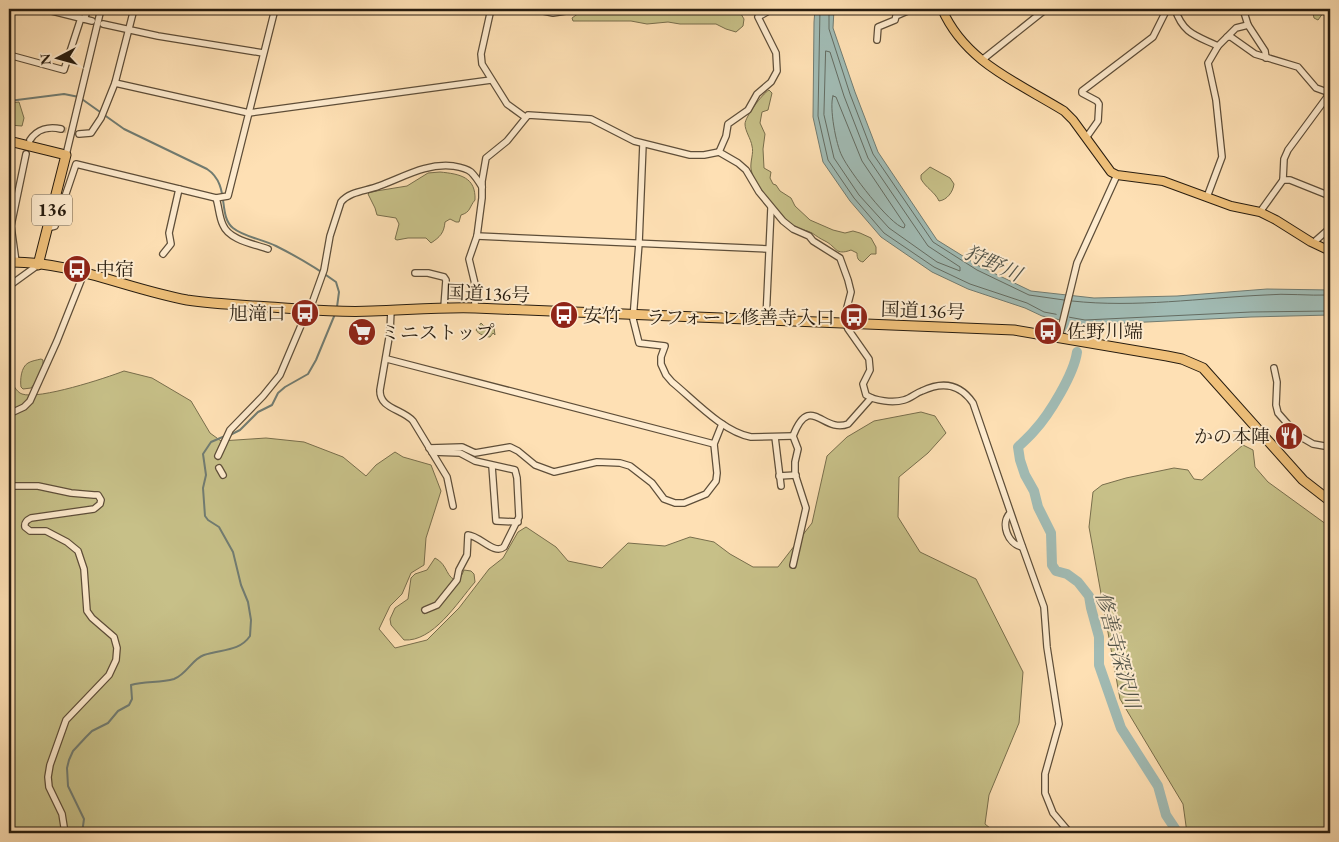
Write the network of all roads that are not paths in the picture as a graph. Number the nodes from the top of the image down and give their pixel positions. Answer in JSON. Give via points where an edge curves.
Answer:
{"nodes":[{"id":1,"x":44,"y":9,"type":"edge"},
{"id":2,"x":88,"y":9,"type":"edge"},
{"id":3,"x":101,"y":9,"type":"edge"},
{"id":4,"x":134,"y":9,"type":"edge"},
{"id":5,"x":274,"y":9,"type":"edge"},
{"id":6,"x":492,"y":9,"type":"edge"},
{"id":7,"x":534,"y":9,"type":"edge"},
{"id":8,"x":578,"y":9,"type":"edge"},
{"id":9,"x":772,"y":9,"type":"edge"},
{"id":10,"x":912,"y":9,"type":"edge"},
{"id":11,"x":942,"y":9,"type":"edge"},
{"id":12,"x":1046,"y":9,"type":"edge"},
{"id":13,"x":1167,"y":9,"type":"edge"},
{"id":14,"x":1175,"y":9,"type":"edge"},
{"id":15,"x":1243,"y":9,"type":"edge"},
{"id":16,"x":548,"y":10,"type":"edge"},
{"id":17,"x":83,"y":19,"type":"junction"},
{"id":18,"x":92,"y":21,"type":"dead end"},
{"id":19,"x":103,"y":24,"type":"dead end"},
{"id":20,"x":1248,"y":25,"type":"junction"},
{"id":21,"x":128,"y":31,"type":"junction"},
{"id":22,"x":1227,"y":37,"type":"junction"},
{"id":23,"x":877,"y":40,"type":"dead end"},
{"id":24,"x":1218,"y":46,"type":"junction"},
{"id":25,"x":263,"y":54,"type":"junction"},
{"id":26,"x":9,"y":55,"type":"edge"},
{"id":27,"x":1266,"y":58,"type":"junction"},
{"id":28,"x":982,"y":60,"type":"junction"},
{"id":29,"x":491,"y":80,"type":"junction"},
{"id":30,"x":115,"y":83,"type":"junction"},
{"id":31,"x":1330,"y":93,"type":"edge"},
{"id":32,"x":250,"y":114,"type":"junction"},
{"id":33,"x":525,"y":117,"type":"junction"},
{"id":34,"x":61,"y":129,"type":"tunnel mouth"},
{"id":35,"x":79,"y":134,"type":"dead end"},
{"id":36,"x":1086,"y":138,"type":"junction"},
{"id":37,"x":30,"y":140,"type":"dead end"},
{"id":38,"x":9,"y":141,"type":"edge"},
{"id":39,"x":643,"y":144,"type":"junction"},
{"id":40,"x":719,"y":152,"type":"junction"},
{"id":41,"x":26,"y":154,"type":"dead end"},
{"id":42,"x":66,"y":155,"type":"junction"},
{"id":43,"x":1117,"y":175,"type":"junction"},
{"id":44,"x":1283,"y":180,"type":"junction"},
{"id":45,"x":482,"y":187,"type":"junction"},
{"id":46,"x":179,"y":189,"type":"junction"},
{"id":47,"x":1330,"y":196,"type":"edge"},
{"id":48,"x":1207,"y":197,"type":"junction"},
{"id":49,"x":217,"y":198,"type":"junction"},
{"id":50,"x":771,"y":208,"type":"junction"},
{"id":51,"x":1260,"y":212,"type":"junction"},
{"id":52,"x":10,"y":224,"type":"edge"},
{"id":53,"x":47,"y":228,"type":"junction"},
{"id":54,"x":1330,"y":228,"type":"edge"},
{"id":55,"x":477,"y":236,"type":"junction"},
{"id":56,"x":639,"y":243,"type":"junction"},
{"id":57,"x":1313,"y":244,"type":"junction"},
{"id":58,"x":268,"y":249,"type":"dead end"},
{"id":59,"x":768,"y":249,"type":"junction"},
{"id":60,"x":1330,"y":251,"type":"edge"},
{"id":61,"x":163,"y":254,"type":"dead end"},
{"id":62,"x":12,"y":262,"type":"edge"},
{"id":63,"x":38,"y":265,"type":"junction"},
{"id":64,"x":84,"y":273,"type":"junction"},
{"id":65,"x":415,"y":273,"type":"dead end"},
{"id":66,"x":9,"y":286,"type":"edge"},
{"id":67,"x":444,"y":307,"type":"junction"},
{"id":68,"x":475,"y":308,"type":"junction"},
{"id":69,"x":309,"y":309,"type":"junction"},
{"id":70,"x":391,"y":310,"type":"junction"},
{"id":71,"x":634,"y":315,"type":"junction"},
{"id":72,"x":766,"y":320,"type":"junction"},
{"id":73,"x":845,"y":323,"type":"junction"},
{"id":74,"x":1059,"y":335,"type":"junction"},
{"id":75,"x":387,"y":359,"type":"junction"},
{"id":76,"x":1274,"y":368,"type":"dead end"},
{"id":77,"x":871,"y":398,"type":"junction"},
{"id":78,"x":9,"y":414,"type":"edge"},
{"id":79,"x":722,"y":424,"type":"junction"},
{"id":80,"x":793,"y":436,"type":"junction"},
{"id":81,"x":775,"y":437,"type":"junction"},
{"id":82,"x":714,"y":444,"type":"junction"},
{"id":83,"x":1330,"y":447,"type":"edge"},
{"id":84,"x":431,"y":450,"type":"junction"},
{"id":85,"x":218,"y":456,"type":"dead end"},
{"id":86,"x":492,"y":466,"type":"junction"},
{"id":87,"x":219,"y":468,"type":"dead end"},
{"id":88,"x":223,"y":474,"type":"dead end"},
{"id":89,"x":796,"y":475,"type":"junction"},
{"id":90,"x":779,"y":476,"type":"junction"},
{"id":91,"x":9,"y":486,"type":"edge"},
{"id":92,"x":781,"y":486,"type":"dead end"},
{"id":93,"x":1330,"y":502,"type":"edge"},
{"id":94,"x":453,"y":506,"type":"dead end"},
{"id":95,"x":1010,"y":513,"type":"junction"},
{"id":96,"x":518,"y":522,"type":"junction"},
{"id":97,"x":1022,"y":547,"type":"junction"},
{"id":98,"x":793,"y":565,"type":"dead end"},
{"id":99,"x":425,"y":610,"type":"dead end"},
{"id":100,"x":65,"y":833,"type":"edge"},
{"id":101,"x":1070,"y":833,"type":"edge"}],
"edges":[{"from":1,"to":17,"type":"street"},
{"from":2,"to":17,"type":"street"},
{"from":3,"to":42,"type":"street"},
{"from":4,"to":21,"type":"street"},
{"from":5,"to":25,"type":"street"},
{"from":6,"to":29,"type":"street","via":[[481,54],[482,64]]},
{"from":7,"to":16,"type":"street"},
{"from":8,"to":16,"type":"street"},
{"from":9,"to":40,"type":"street","via":[[758,17],[776,53],[778,71],[757,94],[748,110],[728,124]]},
{"from":10,"to":23,"type":"street","via":[[878,27]]},
{"from":11,"to":28,"type":"main road","via":[[954,31]]},
{"from":12,"to":28,"type":"street"},
{"from":13,"to":36,"type":"street","via":[[1153,37],[1082,91],[1098,104],[1098,121]]},
{"from":14,"to":24,"type":"street","via":[[1189,33]]},
{"from":15,"to":20,"type":"street"},
{"from":17,"to":18,"type":"street"},
{"from":17,"to":26,"type":"street","via":[[64,70]]},
{"from":19,"to":21,"type":"street"},
{"from":20,"to":22,"type":"street","via":[[1236,28]]},
{"from":20,"to":27,"type":"street","via":[[1265,50]]},
{"from":21,"to":25,"type":"street"},
{"from":21,"to":30,"type":"street"},
{"from":22,"to":24,"type":"street"},
{"from":22,"to":27,"type":"street"},
{"from":24,"to":48,"type":"street","via":[[1208,66],[1216,100],[1222,157]]},
{"from":25,"to":32,"type":"street"},
{"from":27,"to":31,"type":"street","via":[[1298,67],[1316,88]]},
{"from":28,"to":36,"type":"main road","via":[[1064,111]]},
{"from":29,"to":32,"type":"street"},
{"from":29,"to":33,"type":"street","via":[[509,107]]},
{"from":30,"to":32,"type":"street"},
{"from":30,"to":35,"type":"street","via":[[94,131]]},
{"from":31,"to":44,"type":"street","via":[[1288,150]]},
{"from":32,"to":49,"type":"street","via":[[229,195]]},
{"from":33,"to":39,"type":"street","via":[[532,114],[591,119]]},
{"from":33,"to":45,"type":"street","via":[[507,141],[487,157]]},
{"from":34,"to":37,"type":"street","via":[[41,130]]},
{"from":36,"to":43,"type":"main road","via":[[1111,172]]},
{"from":38,"to":42,"type":"highway"},
{"from":39,"to":40,"type":"street","via":[[690,155]]},
{"from":39,"to":56,"type":"street"},
{"from":40,"to":50,"type":"street","via":[[742,166]]},
{"from":41,"to":52,"type":"street"},
{"from":42,"to":53,"type":"highway","number":"136"},
{"from":43,"to":48,"type":"main road","via":[[1163,181]]},
{"from":43,"to":74,"type":"street","via":[[1073,274]]},
{"from":44,"to":47,"type":"street"},
{"from":44,"to":51,"type":"street"},
{"from":45,"to":55,"type":"street"},
{"from":45,"to":69,"type":"street","via":[[468,170],[442,165],[424,168],[344,199]]},
{"from":46,"to":49,"type":"street"},
{"from":46,"to":53,"type":"street","via":[[76,164],[55,226]]},
{"from":46,"to":61,"type":"street","via":[[169,233],[171,244]]},
{"from":48,"to":51,"type":"main road"},
{"from":49,"to":58,"type":"street","via":[[222,223],[229,233]]},
{"from":50,"to":59,"type":"street"},
{"from":50,"to":73,"type":"street","via":[[793,229],[840,258],[851,292],[844,315]]},
{"from":51,"to":57,"type":"main road"},
{"from":52,"to":62,"type":"street"},
{"from":53,"to":63,"type":"highway","number":"136"},
{"from":54,"to":57,"type":"street"},
{"from":55,"to":56,"type":"street"},
{"from":55,"to":68,"type":"street","via":[[469,259],[475,284]]},
{"from":56,"to":59,"type":"street"},
{"from":56,"to":71,"type":"street"},
{"from":57,"to":60,"type":"main road"},
{"from":59,"to":72,"type":"street"},
{"from":62,"to":63,"type":"highway","name":"国道136号"},
{"from":63,"to":64,"type":"highway","name":"国道136号"},
{"from":63,"to":66,"type":"street"},
{"from":64,"to":69,"type":"highway","name":"国道136号","via":[[187,300]]},
{"from":64,"to":78,"type":"street","via":[[30,401]]},
{"from":65,"to":67,"type":"street","via":[[444,277]]},
{"from":67,"to":68,"type":"highway","name":"国道136号"},
{"from":67,"to":70,"type":"highway","name":"国道136号"},
{"from":68,"to":71,"type":"highway","name":"国道136号"},
{"from":69,"to":70,"type":"highway","name":"国道136号"},
{"from":69,"to":85,"type":"street","via":[[280,375],[231,428]]},
{"from":70,"to":75,"type":"street"},
{"from":71,"to":72,"type":"highway","name":"国道136号"},
{"from":71,"to":79,"type":"street","via":[[639,343],[665,346],[661,361],[666,375]]},
{"from":72,"to":73,"type":"highway","name":"国道136号"},
{"from":73,"to":74,"type":"highway","name":"国道136号"},
{"from":73,"to":77,"type":"street","via":[[868,360],[870,370],[863,388]]},
{"from":74,"to":93,"type":"highway","name":"国道136号","via":[[1182,359],[1203,368],[1303,480]]},
{"from":75,"to":82,"type":"street"},
{"from":75,"to":84,"type":"street","via":[[380,390],[382,400],[411,418]]},
{"from":76,"to":83,"type":"street","via":[[1278,382],[1278,413],[1309,442]]},
{"from":77,"to":80,"type":"street","via":[[848,424],[841,426],[808,415]]},
{"from":77,"to":95,"type":"street","via":[[904,400],[923,390],[950,385],[963,391],[973,403]]},
{"from":79,"to":81,"type":"street","via":[[746,436]]},
{"from":79,"to":82,"type":"street"},
{"from":80,"to":81,"type":"street"},
{"from":80,"to":89,"type":"street","via":[[798,449]]},
{"from":81,"to":90,"type":"street"},
{"from":82,"to":84,"type":"street","via":[[716,481],[706,494],[684,503],[664,499],[652,483],[620,463],[597,462],[554,472],[535,465],[510,446],[475,453],[462,447]]},
{"from":84,"to":86,"type":"street","via":[[460,453]]},
{"from":84,"to":94,"type":"street","via":[[447,477]]},
{"from":86,"to":96,"type":"street","via":[[516,472]]},
{"from":86,"to":96,"type":"street","via":[[496,521]]},
{"from":87,"to":88,"type":"street"},
{"from":89,"to":90,"type":"street"},
{"from":89,"to":98,"type":"street","via":[[806,508]]},
{"from":90,"to":92,"type":"street"},
{"from":91,"to":100,"type":"street","via":[[38,486],[71,494],[94,495],[100,500],[94,509],[31,518],[24,525],[30,531],[46,531],[78,551],[84,569],[88,611],[114,637],[117,648],[109,675],[66,720],[50,765],[49,787],[62,814]]},
{"from":95,"to":97,"type":"street"},
{"from":95,"to":97,"type":"street","via":[[1006,532],[1013,543]]},
{"from":96,"to":99,"type":"street","via":[[499,550],[468,535],[467,555],[457,580],[437,605]]},
{"from":97,"to":101,"type":"street","via":[[1044,607],[1059,724],[1045,774],[1045,793],[1053,813]]}]}
